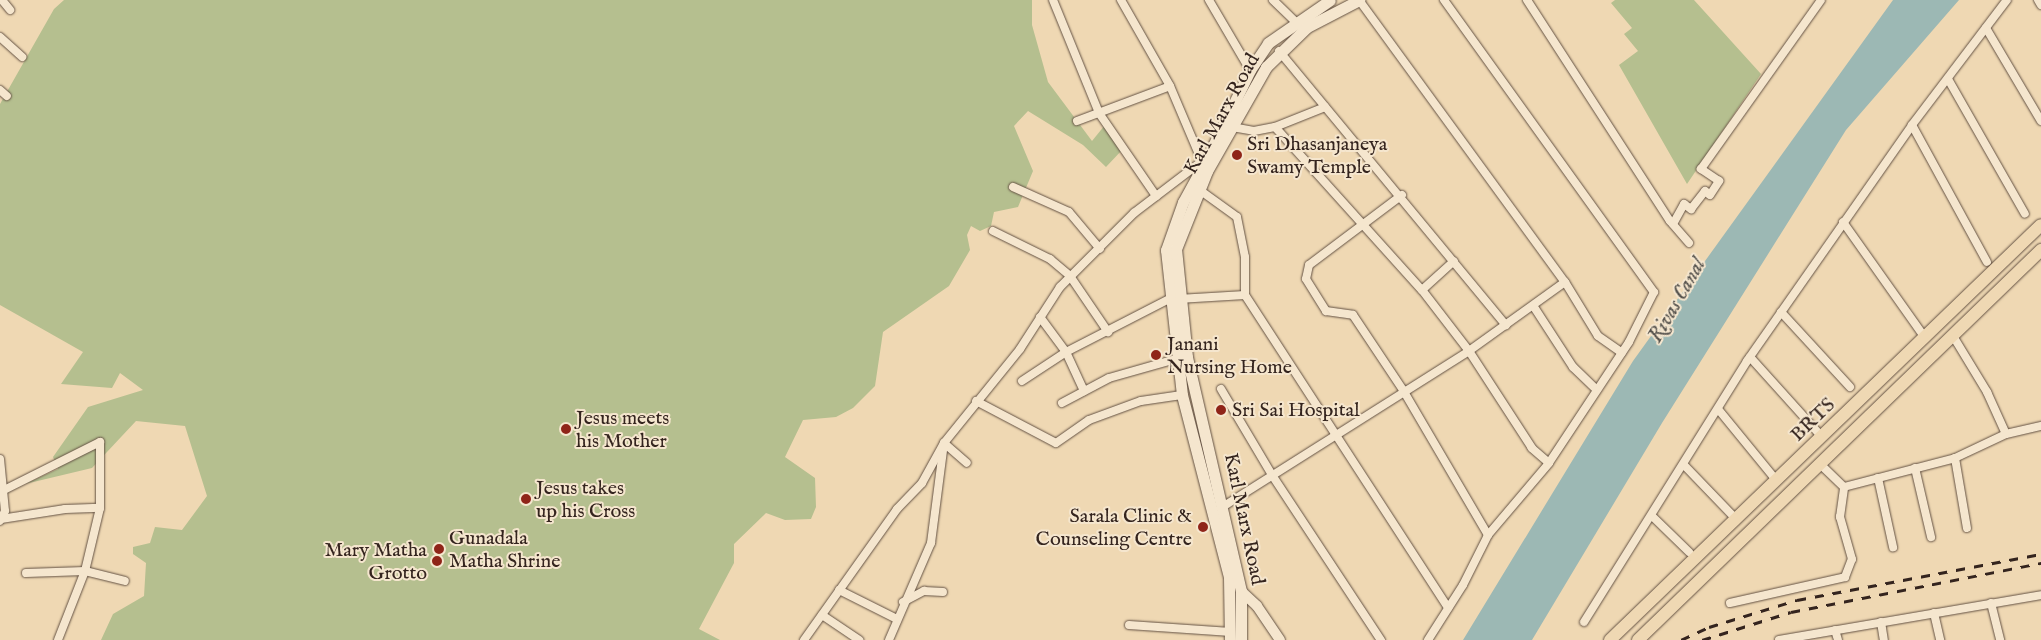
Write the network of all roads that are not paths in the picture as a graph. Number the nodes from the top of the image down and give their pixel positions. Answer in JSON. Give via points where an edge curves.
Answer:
{"nodes":[{"id":1,"x":2,"y":0,"type":"edge"},
{"id":2,"x":1053,"y":0,"type":"edge"},
{"id":3,"x":1121,"y":0,"type":"edge"},
{"id":4,"x":1209,"y":0,"type":"edge"},
{"id":5,"x":1274,"y":0,"type":"edge"},
{"id":6,"x":1330,"y":0,"type":"edge"},
{"id":7,"x":1359,"y":0,"type":"edge"},
{"id":8,"x":1444,"y":0,"type":"edge"},
{"id":9,"x":1527,"y":0,"type":"edge"},
{"id":10,"x":1821,"y":0,"type":"edge"},
{"id":11,"x":2007,"y":0,"type":"edge"},
{"id":12,"x":2038,"y":0,"type":"edge"},
{"id":13,"x":1811,"y":3,"type":"edge"},
{"id":14,"x":2041,"y":5,"type":"edge"},
{"id":15,"x":10,"y":10,"type":"dead end"},
{"id":16,"x":1295,"y":21,"type":"junction"},
{"id":17,"x":1986,"y":28,"type":"junction"},
{"id":18,"x":0,"y":37,"type":"edge"},
{"id":19,"x":1279,"y":51,"type":"junction"},
{"id":20,"x":22,"y":57,"type":"dead end"},
{"id":21,"x":1250,"y":70,"type":"junction"},
{"id":22,"x":1948,"y":79,"type":"junction"},
{"id":23,"x":1170,"y":86,"type":"junction"},
{"id":24,"x":0,"y":90,"type":"edge"},
{"id":25,"x":7,"y":96,"type":"dead end"},
{"id":26,"x":1325,"y":106,"type":"junction"},
{"id":27,"x":1099,"y":113,"type":"junction"},
{"id":28,"x":1077,"y":121,"type":"dead end"},
{"id":29,"x":2041,"y":121,"type":"edge"},
{"id":30,"x":1912,"y":125,"type":"junction"},
{"id":31,"x":1232,"y":127,"type":"junction"},
{"id":32,"x":1275,"y":128,"type":"junction"},
{"id":33,"x":1220,"y":148,"type":"junction"},
{"id":34,"x":1205,"y":157,"type":"junction"},
{"id":35,"x":1013,"y":187,"type":"dead end"},
{"id":36,"x":1201,"y":191,"type":"junction"},
{"id":37,"x":1402,"y":195,"type":"junction"},
{"id":38,"x":1156,"y":196,"type":"junction"},
{"id":39,"x":2025,"y":214,"type":"dead end"},
{"id":40,"x":1843,"y":222,"type":"junction"},
{"id":41,"x":1672,"y":224,"type":"junction"},
{"id":42,"x":2041,"y":225,"type":"edge"},
{"id":43,"x":1361,"y":226,"type":"junction"},
{"id":44,"x":993,"y":231,"type":"dead end"},
{"id":45,"x":1689,"y":243,"type":"dead end"},
{"id":46,"x":1100,"y":249,"type":"junction"},
{"id":47,"x":2041,"y":250,"type":"edge"},
{"id":48,"x":1454,"y":261,"type":"junction"},
{"id":49,"x":1987,"y":262,"type":"dead end"},
{"id":50,"x":1070,"y":276,"type":"junction"},
{"id":51,"x":1565,"y":282,"type":"junction"},
{"id":52,"x":1422,"y":290,"type":"junction"},
{"id":53,"x":1245,"y":295,"type":"junction"},
{"id":54,"x":1174,"y":299,"type":"junction"},
{"id":55,"x":1534,"y":307,"type":"junction"},
{"id":56,"x":1781,"y":312,"type":"junction"},
{"id":57,"x":1040,"y":318,"type":"junction"},
{"id":58,"x":1506,"y":325,"type":"junction"},
{"id":59,"x":1108,"y":332,"type":"junction"},
{"id":60,"x":1953,"y":336,"type":"junction"},
{"id":61,"x":1925,"y":338,"type":"junction"},
{"id":62,"x":1468,"y":351,"type":"junction"},
{"id":63,"x":1066,"y":352,"type":"junction"},
{"id":64,"x":1622,"y":353,"type":"junction"},
{"id":65,"x":1750,"y":357,"type":"junction"},
{"id":66,"x":1176,"y":359,"type":"junction"},
{"id":67,"x":1022,"y":381,"type":"dead end"},
{"id":68,"x":1850,"y":388,"type":"dead end"},
{"id":69,"x":1221,"y":389,"type":"dead end"},
{"id":70,"x":1403,"y":390,"type":"junction"},
{"id":71,"x":1597,"y":390,"type":"junction"},
{"id":72,"x":1084,"y":391,"type":"junction"},
{"id":73,"x":1182,"y":395,"type":"junction"},
{"id":74,"x":976,"y":401,"type":"junction"},
{"id":75,"x":1062,"y":402,"type":"dead end"},
{"id":76,"x":1718,"y":409,"type":"junction"},
{"id":77,"x":2041,"y":426,"type":"edge"},
{"id":78,"x":1336,"y":432,"type":"junction"},
{"id":79,"x":2006,"y":434,"type":"junction"},
{"id":80,"x":1822,"y":437,"type":"junction"},
{"id":81,"x":944,"y":442,"type":"junction"},
{"id":82,"x":1955,"y":458,"type":"junction"},
{"id":83,"x":0,"y":459,"type":"edge"},
{"id":84,"x":967,"y":463,"type":"dead end"},
{"id":85,"x":1549,"y":464,"type":"junction"},
{"id":86,"x":1820,"y":464,"type":"junction"},
{"id":87,"x":1684,"y":465,"type":"junction"},
{"id":88,"x":1915,"y":468,"type":"junction"},
{"id":89,"x":1272,"y":475,"type":"junction"},
{"id":90,"x":1878,"y":478,"type":"junction"},
{"id":91,"x":1777,"y":481,"type":"junction"},
{"id":92,"x":1844,"y":487,"type":"junction"},
{"id":93,"x":2,"y":492,"type":"edge"},
{"id":94,"x":1224,"y":506,"type":"junction"},
{"id":95,"x":100,"y":508,"type":"junction"},
{"id":96,"x":1652,"y":516,"type":"junction"},
{"id":97,"x":0,"y":520,"type":"edge"},
{"id":98,"x":1737,"y":520,"type":"junction"},
{"id":99,"x":1967,"y":528,"type":"dead end"},
{"id":100,"x":1488,"y":535,"type":"junction"},
{"id":101,"x":1931,"y":537,"type":"dead end"},
{"id":102,"x":1893,"y":547,"type":"dead end"},
{"id":103,"x":1689,"y":552,"type":"dead end"},
{"id":104,"x":85,"y":571,"type":"junction"},
{"id":105,"x":26,"y":574,"type":"dead end"},
{"id":106,"x":125,"y":581,"type":"dead end"},
{"id":107,"x":839,"y":590,"type":"junction"},
{"id":108,"x":1241,"y":591,"type":"junction"},
{"id":109,"x":943,"y":592,"type":"dead end"},
{"id":110,"x":2041,"y":595,"type":"edge"},
{"id":111,"x":903,"y":602,"type":"junction"},
{"id":112,"x":1730,"y":603,"type":"dead end"},
{"id":113,"x":1991,"y":603,"type":"junction"},
{"id":114,"x":1448,"y":608,"type":"junction"},
{"id":115,"x":1934,"y":613,"type":"junction"},
{"id":116,"x":822,"y":615,"type":"junction"},
{"id":117,"x":897,"y":619,"type":"junction"},
{"id":118,"x":1584,"y":622,"type":"dead end"},
{"id":119,"x":1881,"y":622,"type":"junction"},
{"id":120,"x":1129,"y":625,"type":"dead end"},
{"id":121,"x":1835,"y":630,"type":"junction"},
{"id":122,"x":1230,"y":636,"type":"edge"},
{"id":123,"x":58,"y":640,"type":"edge"},
{"id":124,"x":804,"y":640,"type":"edge"},
{"id":125,"x":859,"y":640,"type":"edge"},
{"id":126,"x":889,"y":640,"type":"edge"},
{"id":127,"x":1241,"y":640,"type":"edge"},
{"id":128,"x":1280,"y":640,"type":"edge"},
{"id":129,"x":1381,"y":640,"type":"edge"},
{"id":130,"x":1428,"y":640,"type":"edge"},
{"id":131,"x":1610,"y":640,"type":"edge"},
{"id":132,"x":1638,"y":640,"type":"edge"},
{"id":133,"x":1784,"y":640,"type":"edge"},
{"id":134,"x":1838,"y":640,"type":"edge"},
{"id":135,"x":1884,"y":640,"type":"edge"},
{"id":136,"x":1940,"y":640,"type":"edge"},
{"id":137,"x":2000,"y":640,"type":"edge"}],
"edges":[{"from":1,"to":15,"type":"street"},
{"from":2,"to":27,"type":"street"},
{"from":3,"to":23,"type":"street"},
{"from":4,"to":21,"type":"street"},
{"from":5,"to":16,"type":"street"},
{"from":6,"to":16,"type":"main road","name":"Karl Marx Road"},
{"from":7,"to":19,"type":"main road","name":"Karl Marx Road","via":[[1307,27]]},
{"from":7,"to":51,"type":"street"},
{"from":8,"to":64,"type":"street","via":[[1653,287],[1649,307]]},
{"from":9,"to":41,"type":"street"},
{"from":10,"to":13,"type":"street"},
{"from":11,"to":17,"type":"street"},
{"from":12,"to":14,"type":"street"},
{"from":13,"to":41,"type":"street","via":[[1701,169],[1719,181],[1710,195],[1704,191],[1691,209],[1684,204]]},
{"from":16,"to":21,"type":"main road","name":"Karl Marx Road","via":[[1268,43]]},
{"from":17,"to":22,"type":"street"},
{"from":17,"to":29,"type":"street"},
{"from":18,"to":20,"type":"street"},
{"from":19,"to":26,"type":"street"},
{"from":19,"to":31,"type":"main road","name":"Karl Marx Road"},
{"from":21,"to":34,"type":"main road","name":"Karl Marx Road"},
{"from":22,"to":30,"type":"street"},
{"from":22,"to":39,"type":"street"},
{"from":23,"to":27,"type":"street"},
{"from":23,"to":34,"type":"street"},
{"from":24,"to":25,"type":"street"},
{"from":26,"to":32,"type":"street"},
{"from":26,"to":37,"type":"street"},
{"from":27,"to":28,"type":"street"},
{"from":27,"to":38,"type":"street"},
{"from":30,"to":40,"type":"street"},
{"from":30,"to":49,"type":"street"},
{"from":31,"to":32,"type":"street","via":[[1254,131]]},
{"from":31,"to":33,"type":"main road","name":"Karl Marx Road"},
{"from":32,"to":43,"type":"street"},
{"from":33,"to":34,"type":"street"},
{"from":33,"to":36,"type":"main road","name":"Karl Marx Road"},
{"from":34,"to":38,"type":"street"},
{"from":34,"to":54,"type":"main road","name":"Karl Marx Road","via":[[1183,202],[1166,250]]},
{"from":35,"to":46,"type":"street","via":[[1069,212]]},
{"from":36,"to":53,"type":"street","via":[[1237,217],[1245,256]]},
{"from":36,"to":54,"type":"main road","name":"Karl Marx Road","via":[[1176,249]]},
{"from":37,"to":43,"type":"street"},
{"from":37,"to":48,"type":"street"},
{"from":38,"to":46,"type":"street"},
{"from":40,"to":56,"type":"street"},
{"from":40,"to":61,"type":"street"},
{"from":41,"to":45,"type":"street"},
{"from":42,"to":61,"type":"main road","name":"BRTS"},
{"from":43,"to":52,"type":"street"},
{"from":43,"to":70,"type":"street","via":[[1309,265],[1306,279],[1326,311],[1353,315]]},
{"from":44,"to":50,"type":"street","via":[[1050,260]]},
{"from":46,"to":50,"type":"street"},
{"from":47,"to":60,"type":"main road"},
{"from":48,"to":52,"type":"street"},
{"from":48,"to":58,"type":"street"},
{"from":50,"to":57,"type":"street"},
{"from":50,"to":59,"type":"street"},
{"from":51,"to":55,"type":"street"},
{"from":51,"to":64,"type":"street","via":[[1598,336]]},
{"from":52,"to":62,"type":"street"},
{"from":53,"to":54,"type":"street"},
{"from":53,"to":78,"type":"street"},
{"from":54,"to":59,"type":"street"},
{"from":54,"to":66,"type":"main road","name":"Karl Marx Road"},
{"from":54,"to":94,"type":"main road","name":"Karl Marx Road"},
{"from":55,"to":58,"type":"street"},
{"from":55,"to":71,"type":"street","via":[[1572,366]]},
{"from":56,"to":65,"type":"street"},
{"from":56,"to":68,"type":"street"},
{"from":57,"to":63,"type":"street"},
{"from":57,"to":74,"type":"street"},
{"from":58,"to":62,"type":"street"},
{"from":59,"to":63,"type":"street"},
{"from":60,"to":79,"type":"street","via":[[1987,392]]},
{"from":60,"to":86,"type":"main road"},
{"from":61,"to":80,"type":"main road","name":"BRTS"},
{"from":62,"to":70,"type":"street"},
{"from":62,"to":85,"type":"street","via":[[1532,448]]},
{"from":63,"to":67,"type":"street"},
{"from":63,"to":72,"type":"street"},
{"from":64,"to":71,"type":"street"},
{"from":65,"to":76,"type":"street"},
{"from":65,"to":80,"type":"street"},
{"from":66,"to":72,"type":"street","via":[[1110,378]]},
{"from":66,"to":73,"type":"main road","name":"Karl Marx Road"},
{"from":69,"to":89,"type":"street"},
{"from":70,"to":78,"type":"street"},
{"from":70,"to":100,"type":"street"},
{"from":71,"to":85,"type":"street"},
{"from":72,"to":75,"type":"street"},
{"from":73,"to":74,"type":"street","via":[[1141,401],[1089,420],[1056,443]]},
{"from":73,"to":122,"type":"main road","name":"Karl Marx Road","via":[[1229,577]]},
{"from":74,"to":81,"type":"street"},
{"from":76,"to":87,"type":"street"},
{"from":76,"to":91,"type":"street"},
{"from":77,"to":79,"type":"street"},
{"from":78,"to":89,"type":"street"},
{"from":78,"to":114,"type":"street"},
{"from":79,"to":82,"type":"street"},
{"from":80,"to":91,"type":"main road","name":"BRTS"},
{"from":81,"to":84,"type":"street"},
{"from":81,"to":107,"type":"street","via":[[922,483],[897,508]]},
{"from":81,"to":111,"type":"street","via":[[931,543]]},
{"from":82,"to":88,"type":"street"},
{"from":82,"to":99,"type":"street"},
{"from":83,"to":93,"type":"street"},
{"from":85,"to":100,"type":"street"},
{"from":86,"to":92,"type":"street"},
{"from":86,"to":132,"type":"main road"},
{"from":87,"to":96,"type":"street"},
{"from":87,"to":98,"type":"street"},
{"from":88,"to":90,"type":"street"},
{"from":88,"to":101,"type":"street"},
{"from":89,"to":94,"type":"street"},
{"from":89,"to":129,"type":"street"},
{"from":90,"to":92,"type":"street"},
{"from":90,"to":102,"type":"street"},
{"from":91,"to":98,"type":"main road","name":"BRTS"},
{"from":92,"to":112,"type":"street","via":[[1840,516],[1852,559],[1845,576]]},
{"from":93,"to":95,"type":"street","via":[[100,442]]},
{"from":93,"to":97,"type":"street","via":[[5,511]]},
{"from":94,"to":108,"type":"main road","name":"Karl Marx Road"},
{"from":95,"to":97,"type":"street","via":[[65,509]]},
{"from":95,"to":104,"type":"street"},
{"from":96,"to":103,"type":"street"},
{"from":96,"to":118,"type":"street"},
{"from":98,"to":131,"type":"main road","name":"BRTS"},
{"from":100,"to":114,"type":"street"},
{"from":104,"to":105,"type":"street"},
{"from":104,"to":106,"type":"street"},
{"from":104,"to":123,"type":"street"},
{"from":107,"to":116,"type":"street"},
{"from":107,"to":117,"type":"street"},
{"from":108,"to":127,"type":"main road","name":"Karl Marx Road"},
{"from":108,"to":128,"type":"street","via":[[1257,606]]},
{"from":109,"to":111,"type":"street","via":[[924,591]]},
{"from":110,"to":113,"type":"street"},
{"from":111,"to":117,"type":"street"},
{"from":113,"to":115,"type":"street"},
{"from":113,"to":137,"type":"street"},
{"from":114,"to":130,"type":"street"},
{"from":115,"to":119,"type":"street"},
{"from":115,"to":136,"type":"street"},
{"from":116,"to":124,"type":"street"},
{"from":116,"to":125,"type":"street"},
{"from":117,"to":126,"type":"street"},
{"from":119,"to":121,"type":"street"},
{"from":119,"to":135,"type":"street"},
{"from":120,"to":122,"type":"street"},
{"from":121,"to":133,"type":"street"},
{"from":121,"to":134,"type":"street"}]}
